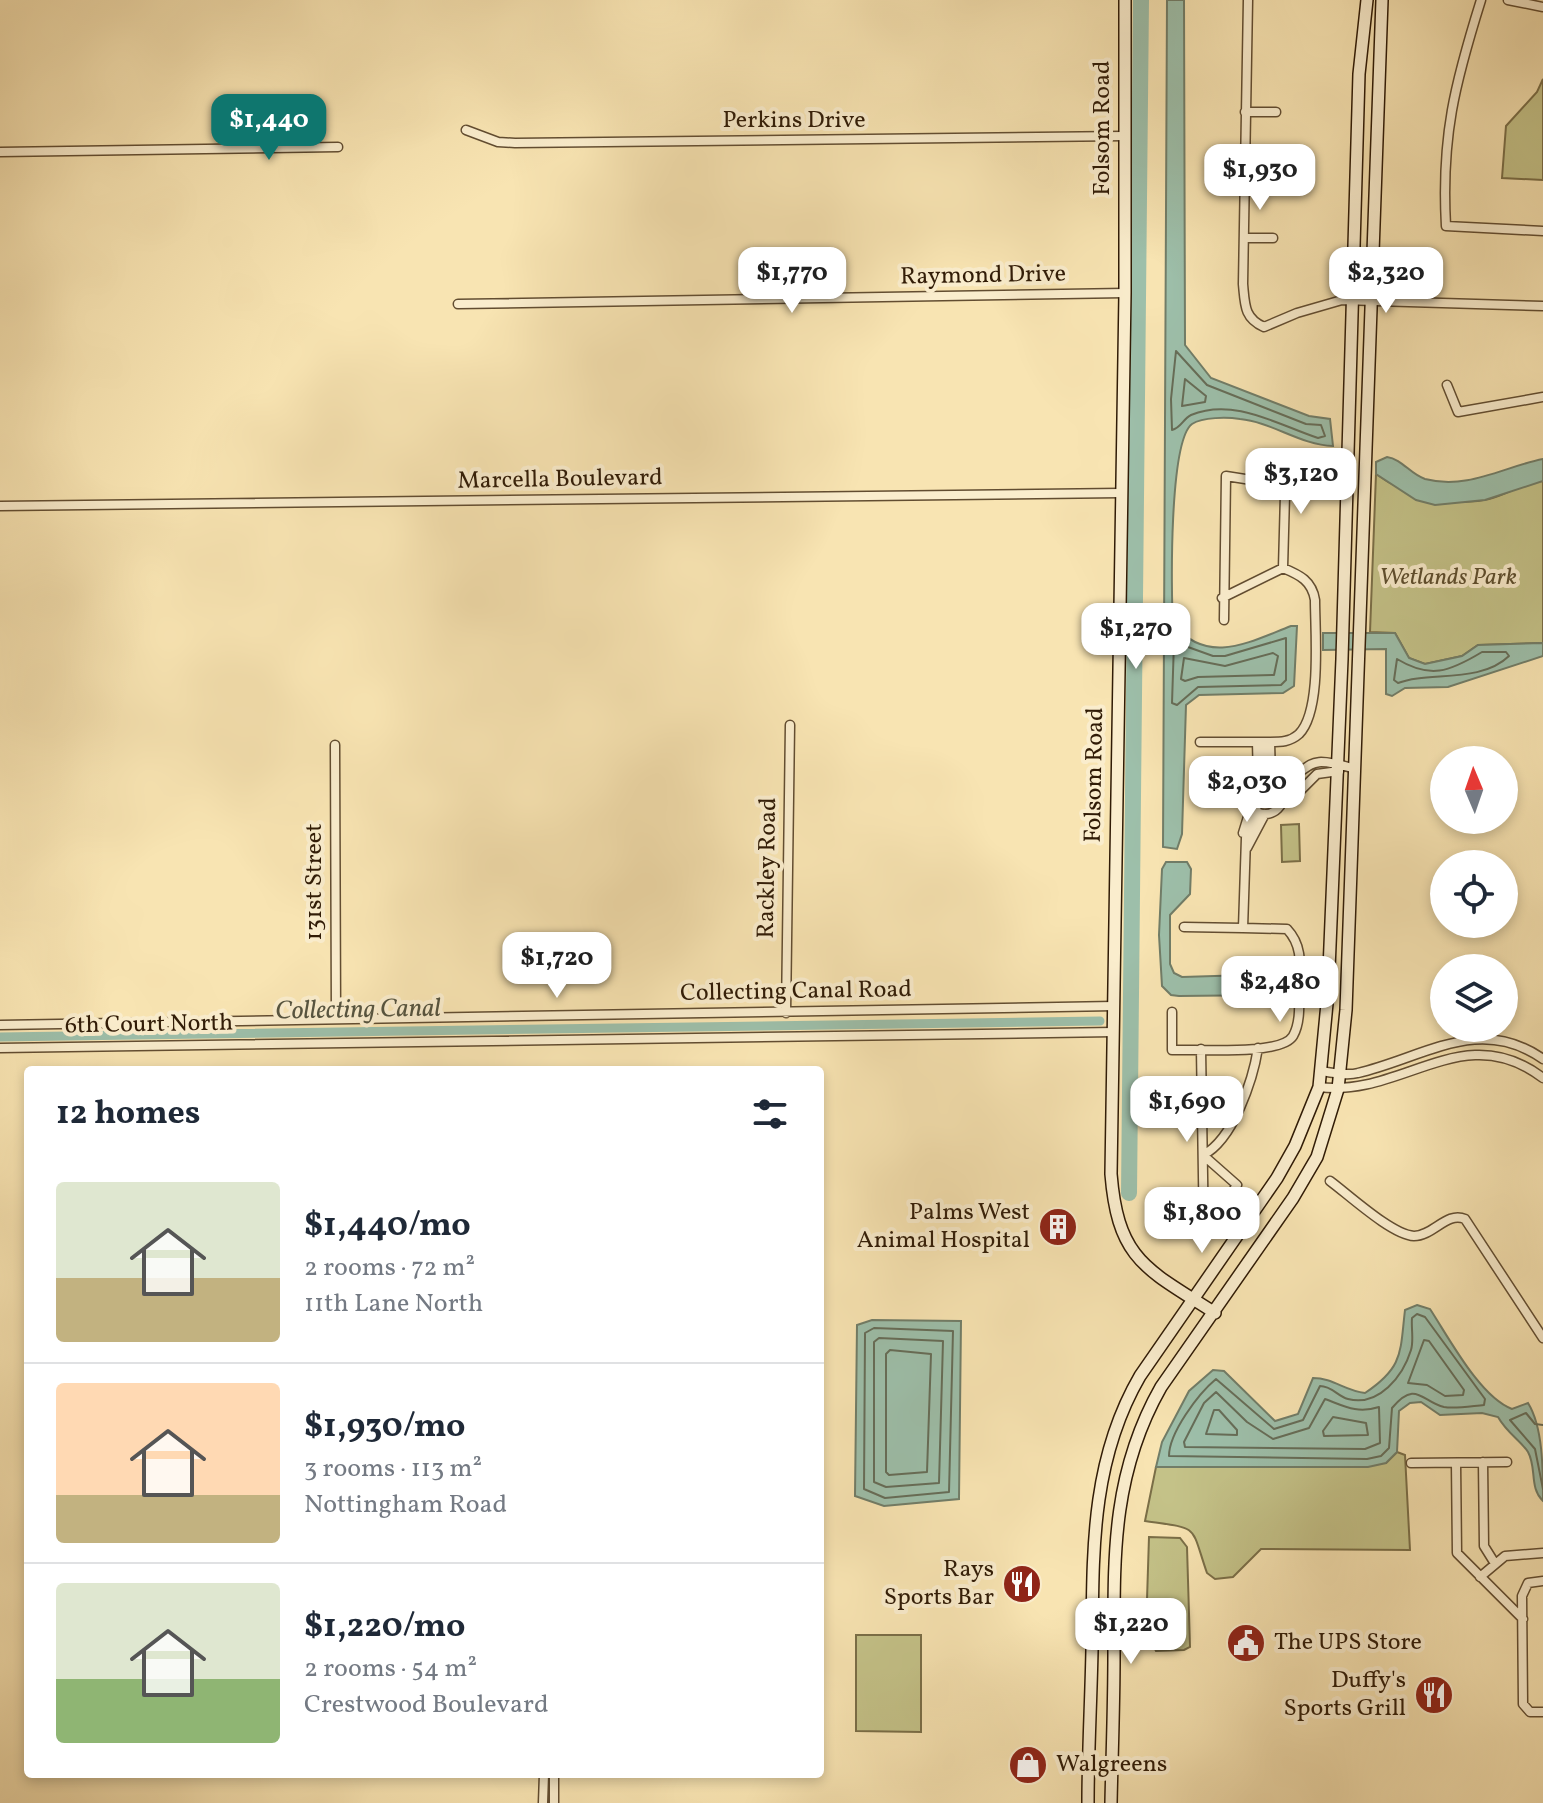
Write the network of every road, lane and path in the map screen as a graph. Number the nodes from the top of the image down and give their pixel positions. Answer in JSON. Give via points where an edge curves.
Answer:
{"nodes":[{"id":1,"x":1125,"y":0,"type":"edge"},
{"id":2,"x":1248,"y":0,"type":"edge"},
{"id":3,"x":1367,"y":0,"type":"edge"},
{"id":4,"x":1382,"y":0,"type":"edge"},
{"id":5,"x":1481,"y":0,"type":"edge"},
{"id":6,"x":1508,"y":0,"type":"edge"},
{"id":7,"x":1543,"y":7,"type":"edge"},
{"id":8,"x":1245,"y":112,"type":"junction"},
{"id":9,"x":1276,"y":112,"type":"dead end"},
{"id":10,"x":466,"y":130,"type":"dead end"},
{"id":11,"x":1124,"y":136,"type":"junction"},
{"id":12,"x":338,"y":147,"type":"dead end"},
{"id":13,"x":0,"y":152,"type":"edge"},
{"id":14,"x":1543,"y":231,"type":"edge"},
{"id":15,"x":1244,"y":238,"type":"junction"},
{"id":16,"x":1273,"y":238,"type":"dead end"},
{"id":17,"x":1125,"y":293,"type":"junction"},
{"id":18,"x":1354,"y":300,"type":"junction"},
{"id":19,"x":1369,"y":300,"type":"junction"},
{"id":20,"x":458,"y":304,"type":"dead end"},
{"id":21,"x":1543,"y":306,"type":"edge"},
{"id":22,"x":1447,"y":385,"type":"dead end"},
{"id":23,"x":1543,"y":397,"type":"edge"},
{"id":24,"x":1121,"y":493,"type":"junction"},
{"id":25,"x":0,"y":506,"type":"edge"},
{"id":26,"x":1283,"y":568,"type":"junction"},
{"id":27,"x":1222,"y":598,"type":"junction"},
{"id":28,"x":1224,"y":620,"type":"dead end"},
{"id":29,"x":790,"y":725,"type":"dead end"},
{"id":30,"x":1200,"y":742,"type":"dead end"},
{"id":31,"x":1263,"y":742,"type":"junction"},
{"id":32,"x":335,"y":745,"type":"dead end"},
{"id":33,"x":1338,"y":768,"type":"junction"},
{"id":34,"x":1352,"y":768,"type":"junction"},
{"id":35,"x":1268,"y":780,"type":"junction"},
{"id":36,"x":1283,"y":800,"type":"junction"},
{"id":37,"x":1258,"y":811,"type":"junction"},
{"id":38,"x":1184,"y":927,"type":"dead end"},
{"id":39,"x":1243,"y":928,"type":"junction"},
{"id":40,"x":1114,"y":1006,"type":"junction"},
{"id":41,"x":1172,"y":1012,"type":"dead end"},
{"id":42,"x":786,"y":1013,"type":"junction"},
{"id":43,"x":336,"y":1019,"type":"junction"},
{"id":44,"x":0,"y":1025,"type":"edge"},
{"id":45,"x":1114,"y":1032,"type":"junction"},
{"id":46,"x":0,"y":1048,"type":"edge"},
{"id":47,"x":1258,"y":1048,"type":"junction"},
{"id":48,"x":1201,"y":1049,"type":"junction"},
{"id":49,"x":1543,"y":1059,"type":"edge"},
{"id":50,"x":1321,"y":1071,"type":"junction"},
{"id":51,"x":1340,"y":1074,"type":"junction"},
{"id":52,"x":1543,"y":1078,"type":"edge"},
{"id":53,"x":1319,"y":1087,"type":"junction"},
{"id":54,"x":1338,"y":1089,"type":"junction"},
{"id":55,"x":1203,"y":1155,"type":"junction"},
{"id":56,"x":1330,"y":1181,"type":"dead end"},
{"id":57,"x":1204,"y":1212,"type":"junction"},
{"id":58,"x":1204,"y":1239,"type":"dead end"},
{"id":59,"x":1192,"y":1298,"type":"junction"},
{"id":60,"x":1215,"y":1313,"type":"junction"},
{"id":61,"x":1543,"y":1338,"type":"edge"},
{"id":62,"x":1483,"y":1462,"type":"junction"},
{"id":63,"x":1507,"y":1462,"type":"dead end"},
{"id":64,"x":1411,"y":1463,"type":"dead end"},
{"id":65,"x":1456,"y":1463,"type":"junction"},
{"id":66,"x":1543,"y":1553,"type":"edge"},
{"id":67,"x":1494,"y":1562,"type":"junction"},
{"id":68,"x":1480,"y":1577,"type":"junction"},
{"id":69,"x":1543,"y":1581,"type":"edge"},
{"id":70,"x":1523,"y":1619,"type":"junction"},
{"id":71,"x":1543,"y":1712,"type":"edge"},
{"id":72,"x":544,"y":1778,"type":"edge"},
{"id":73,"x":554,"y":1778,"type":"edge"},
{"id":74,"x":543,"y":1803,"type":"edge"},
{"id":75,"x":554,"y":1803,"type":"edge"},
{"id":76,"x":1088,"y":1803,"type":"edge"},
{"id":77,"x":1111,"y":1803,"type":"edge"}],
"edges":[{"from":1,"to":11,"type":"main road","name":"Folsom Road"},
{"from":2,"to":8,"type":"street"},
{"from":3,"to":18,"type":"main road","via":[[1359,90]]},
{"from":4,"to":19,"type":"main road"},
{"from":5,"to":14,"type":"street","via":[[1454,87],[1446,138],[1446,226]]},
{"from":6,"to":7,"type":"street"},
{"from":8,"to":9,"type":"street"},
{"from":8,"to":15,"type":"street"},
{"from":10,"to":11,"type":"street","name":"Perkins Drive","via":[[515,143]]},
{"from":11,"to":17,"type":"main road","name":"Folsom Road"},
{"from":12,"to":13,"type":"street"},
{"from":15,"to":16,"type":"street"},
{"from":15,"to":18,"type":"street","via":[[1245,307],[1251,321],[1264,327]]},
{"from":17,"to":20,"type":"street","name":"Raymond Drive"},
{"from":17,"to":24,"type":"main road","name":"Folsom Road"},
{"from":18,"to":19,"type":"street"},
{"from":18,"to":33,"type":"main road"},
{"from":19,"to":21,"type":"street"},
{"from":19,"to":34,"type":"main road"},
{"from":22,"to":23,"type":"street","via":[[1458,412]]},
{"from":24,"to":25,"type":"street","name":"Marcella Boulevard"},
{"from":24,"to":40,"type":"main road","name":"Folsom Road"},
{"from":26,"to":27,"type":"street"},
{"from":26,"to":27,"type":"street","via":[[1285,495],[1264,482],[1226,476]]},
{"from":26,"to":31,"type":"street","via":[[1314,588],[1314,694],[1307,724],[1298,735]]},
{"from":27,"to":28,"type":"street"},
{"from":29,"to":42,"type":"street","name":"Rackley Road"},
{"from":30,"to":31,"type":"street"},
{"from":31,"to":35,"type":"street"},
{"from":32,"to":43,"type":"street","name":"131st Street"},
{"from":33,"to":34,"type":"street"},
{"from":33,"to":35,"type":"street","via":[[1310,761]]},
{"from":33,"to":36,"type":"street","via":[[1317,774]]},
{"from":33,"to":50,"type":"main road"},
{"from":34,"to":51,"type":"main road"},
{"from":35,"to":36,"type":"street"},
{"from":35,"to":37,"type":"street","via":[[1248,791]]},
{"from":36,"to":37,"type":"street","via":[[1276,810]]},
{"from":37,"to":39,"type":"street","via":[[1246,838]]},
{"from":38,"to":39,"type":"street"},
{"from":39,"to":47,"type":"street","via":[[1287,929],[1300,951],[1293,1036],[1279,1047]]},
{"from":40,"to":42,"type":"street","name":"Collecting Canal Road"},
{"from":40,"to":45,"type":"main road","name":"Folsom Road"},
{"from":41,"to":48,"type":"street","via":[[1172,1050]]},
{"from":42,"to":43,"type":"street","name":"Collecting Canal Road"},
{"from":43,"to":44,"type":"street","name":"Collecting Canal Road"},
{"from":45,"to":46,"type":"street","name":"6th Court North"},
{"from":45,"to":59,"type":"main road","name":"Folsom Road","via":[[1111,1174],[1119,1229],[1144,1266]]},
{"from":47,"to":48,"type":"street"},
{"from":47,"to":55,"type":"street","via":[[1253,1080],[1217,1148]]},
{"from":48,"to":55,"type":"street"},
{"from":49,"to":51,"type":"street","via":[[1511,1042],[1480,1037],[1356,1074]]},
{"from":50,"to":51,"type":"street"},
{"from":50,"to":53,"type":"main road"},
{"from":51,"to":54,"type":"main road"},
{"from":52,"to":54,"type":"street","via":[[1506,1057],[1481,1053]]},
{"from":53,"to":54,"type":"street"},
{"from":53,"to":59,"type":"main road","via":[[1277,1178]]},
{"from":54,"to":60,"type":"main road","via":[[1317,1157]]},
{"from":55,"to":57,"type":"street"},
{"from":55,"to":57,"type":"street","via":[[1237,1185],[1219,1212]]},
{"from":56,"to":61,"type":"street","via":[[1403,1234],[1424,1235],[1452,1218],[1465,1219]]},
{"from":57,"to":58,"type":"street"},
{"from":59,"to":60,"type":"main road","name":"Folsom Road"},
{"from":59,"to":76,"type":"main road","via":[[1126,1400],[1104,1460],[1094,1525]]},
{"from":60,"to":77,"type":"main road","via":[[1147,1411],[1123,1482],[1113,1565]]},
{"from":62,"to":63,"type":"street"},
{"from":62,"to":65,"type":"street"},
{"from":62,"to":67,"type":"street","via":[[1484,1546]]},
{"from":64,"to":65,"type":"street"},
{"from":65,"to":68,"type":"street","via":[[1457,1553]]},
{"from":66,"to":67,"type":"street","via":[[1509,1554]]},
{"from":67,"to":68,"type":"street"},
{"from":68,"to":70,"type":"street"},
{"from":69,"to":70,"type":"street","via":[[1525,1587]]},
{"from":70,"to":71,"type":"street","via":[[1524,1707]]},
{"from":72,"to":74,"type":"street"},
{"from":73,"to":75,"type":"street"}]}
